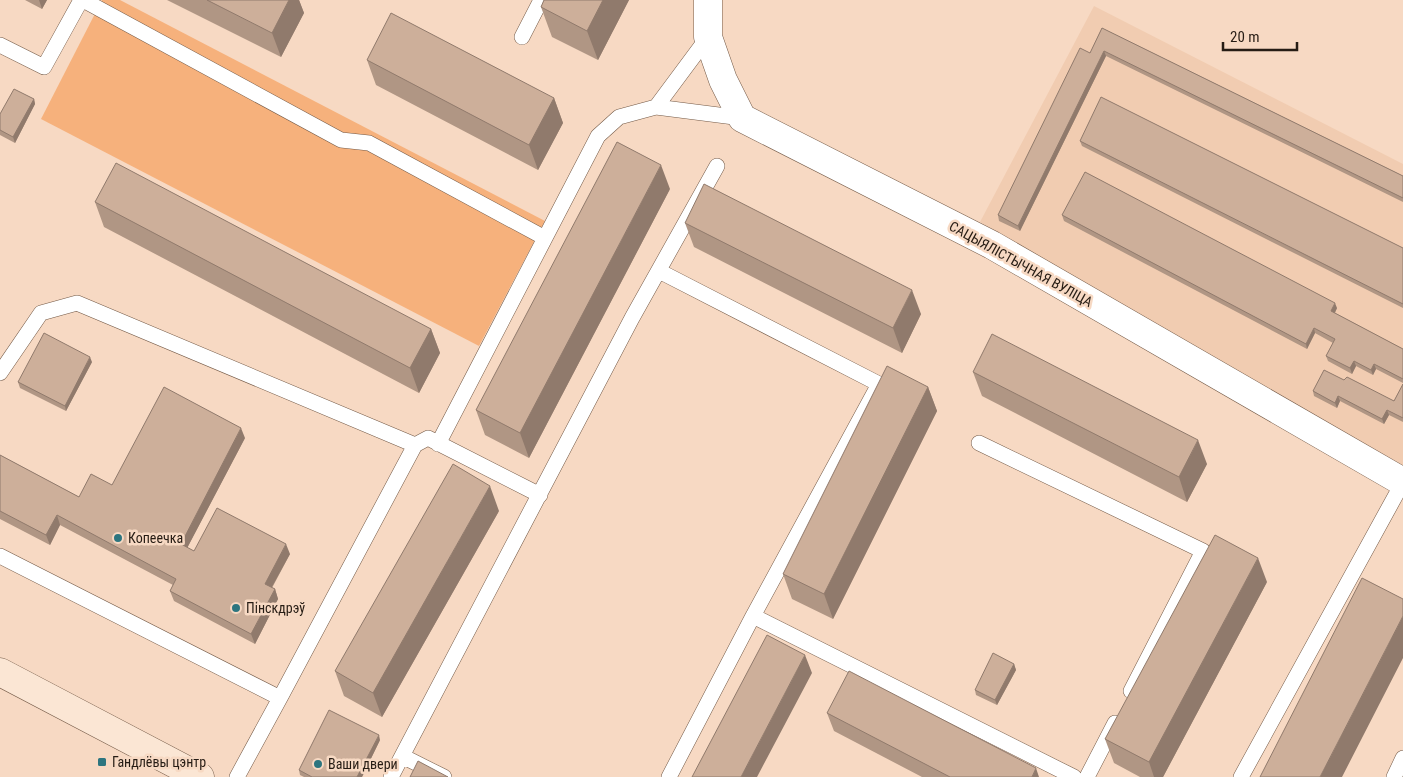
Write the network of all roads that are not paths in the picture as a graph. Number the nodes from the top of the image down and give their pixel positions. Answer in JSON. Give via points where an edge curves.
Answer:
{"nodes":[{"id":1,"x":82,"y":0,"type":"edge"},
{"id":2,"x":542,"y":0,"type":"edge"},
{"id":3,"x":708,"y":0,"type":"edge"},
{"id":4,"x":522,"y":37,"type":"dead end"},
{"id":5,"x":708,"y":37,"type":"junction"},
{"id":6,"x":0,"y":45,"type":"edge"},
{"id":7,"x":656,"y":107,"type":"junction"},
{"id":8,"x":742,"y":118,"type":"junction"},
{"id":9,"x":717,"y":166,"type":"dead end"},
{"id":10,"x":545,"y":238,"type":"junction"},
{"id":11,"x":658,"y":270,"type":"junction"},
{"id":12,"x":0,"y":373,"type":"edge"},
{"id":13,"x":979,"y":443,"type":"dead end"},
{"id":14,"x":438,"y":444,"type":"junction"},
{"id":15,"x":415,"y":445,"type":"junction"},
{"id":16,"x":1403,"y":482,"type":"edge"},
{"id":17,"x":540,"y":495,"type":"junction"},
{"id":18,"x":0,"y":556,"type":"edge"},
{"id":19,"x":753,"y":616,"type":"junction"},
{"id":20,"x":0,"y":672,"type":"edge"},
{"id":21,"x":280,"y":698,"type":"junction"},
{"id":22,"x":402,"y":756,"type":"junction"},
{"id":23,"x":1403,"y":758,"type":"edge"},
{"id":24,"x":200,"y":777,"type":"edge"},
{"id":25,"x":237,"y":777,"type":"edge"},
{"id":26,"x":391,"y":777,"type":"edge"},
{"id":27,"x":444,"y":777,"type":"edge"},
{"id":28,"x":669,"y":777,"type":"edge"},
{"id":29,"x":1074,"y":777,"type":"edge"},
{"id":30,"x":1087,"y":777,"type":"edge"},
{"id":31,"x":1241,"y":777,"type":"edge"},
{"id":32,"x":1394,"y":777,"type":"edge"}],
"edges":[{"from":1,"to":6,"type":"lane","via":[[44,67]]},
{"from":1,"to":10,"type":"lane","via":[[341,140],[369,143]]},
{"from":2,"to":4,"type":"lane"},
{"from":3,"to":5,"type":"street"},
{"from":5,"to":7,"type":"lane"},
{"from":5,"to":8,"type":"street"},
{"from":7,"to":8,"type":"lane"},
{"from":7,"to":10,"type":"lane","via":[[619,117],[598,136]]},
{"from":8,"to":16,"type":"street","name":"САЦЫЯЛІСТЫЧНАЯ ВУЛІЦА","via":[[992,245]]},
{"from":9,"to":11,"type":"lane"},
{"from":10,"to":14,"type":"lane"},
{"from":11,"to":17,"type":"lane"},
{"from":11,"to":19,"type":"lane","via":[[878,384]]},
{"from":12,"to":15,"type":"lane","via":[[41,313],[77,303]]},
{"from":13,"to":30,"type":"lane","via":[[1203,551]]},
{"from":14,"to":15,"type":"lane","via":[[428,438]]},
{"from":14,"to":17,"type":"lane"},
{"from":15,"to":21,"type":"lane"},
{"from":16,"to":31,"type":"lane"},
{"from":17,"to":22,"type":"lane"},
{"from":18,"to":21,"type":"lane"},
{"from":19,"to":28,"type":"lane"},
{"from":19,"to":29,"type":"lane"},
{"from":20,"to":24,"type":"main road"},
{"from":21,"to":25,"type":"lane"},
{"from":22,"to":26,"type":"lane"},
{"from":22,"to":27,"type":"lane"},
{"from":23,"to":32,"type":"lane"}]}
